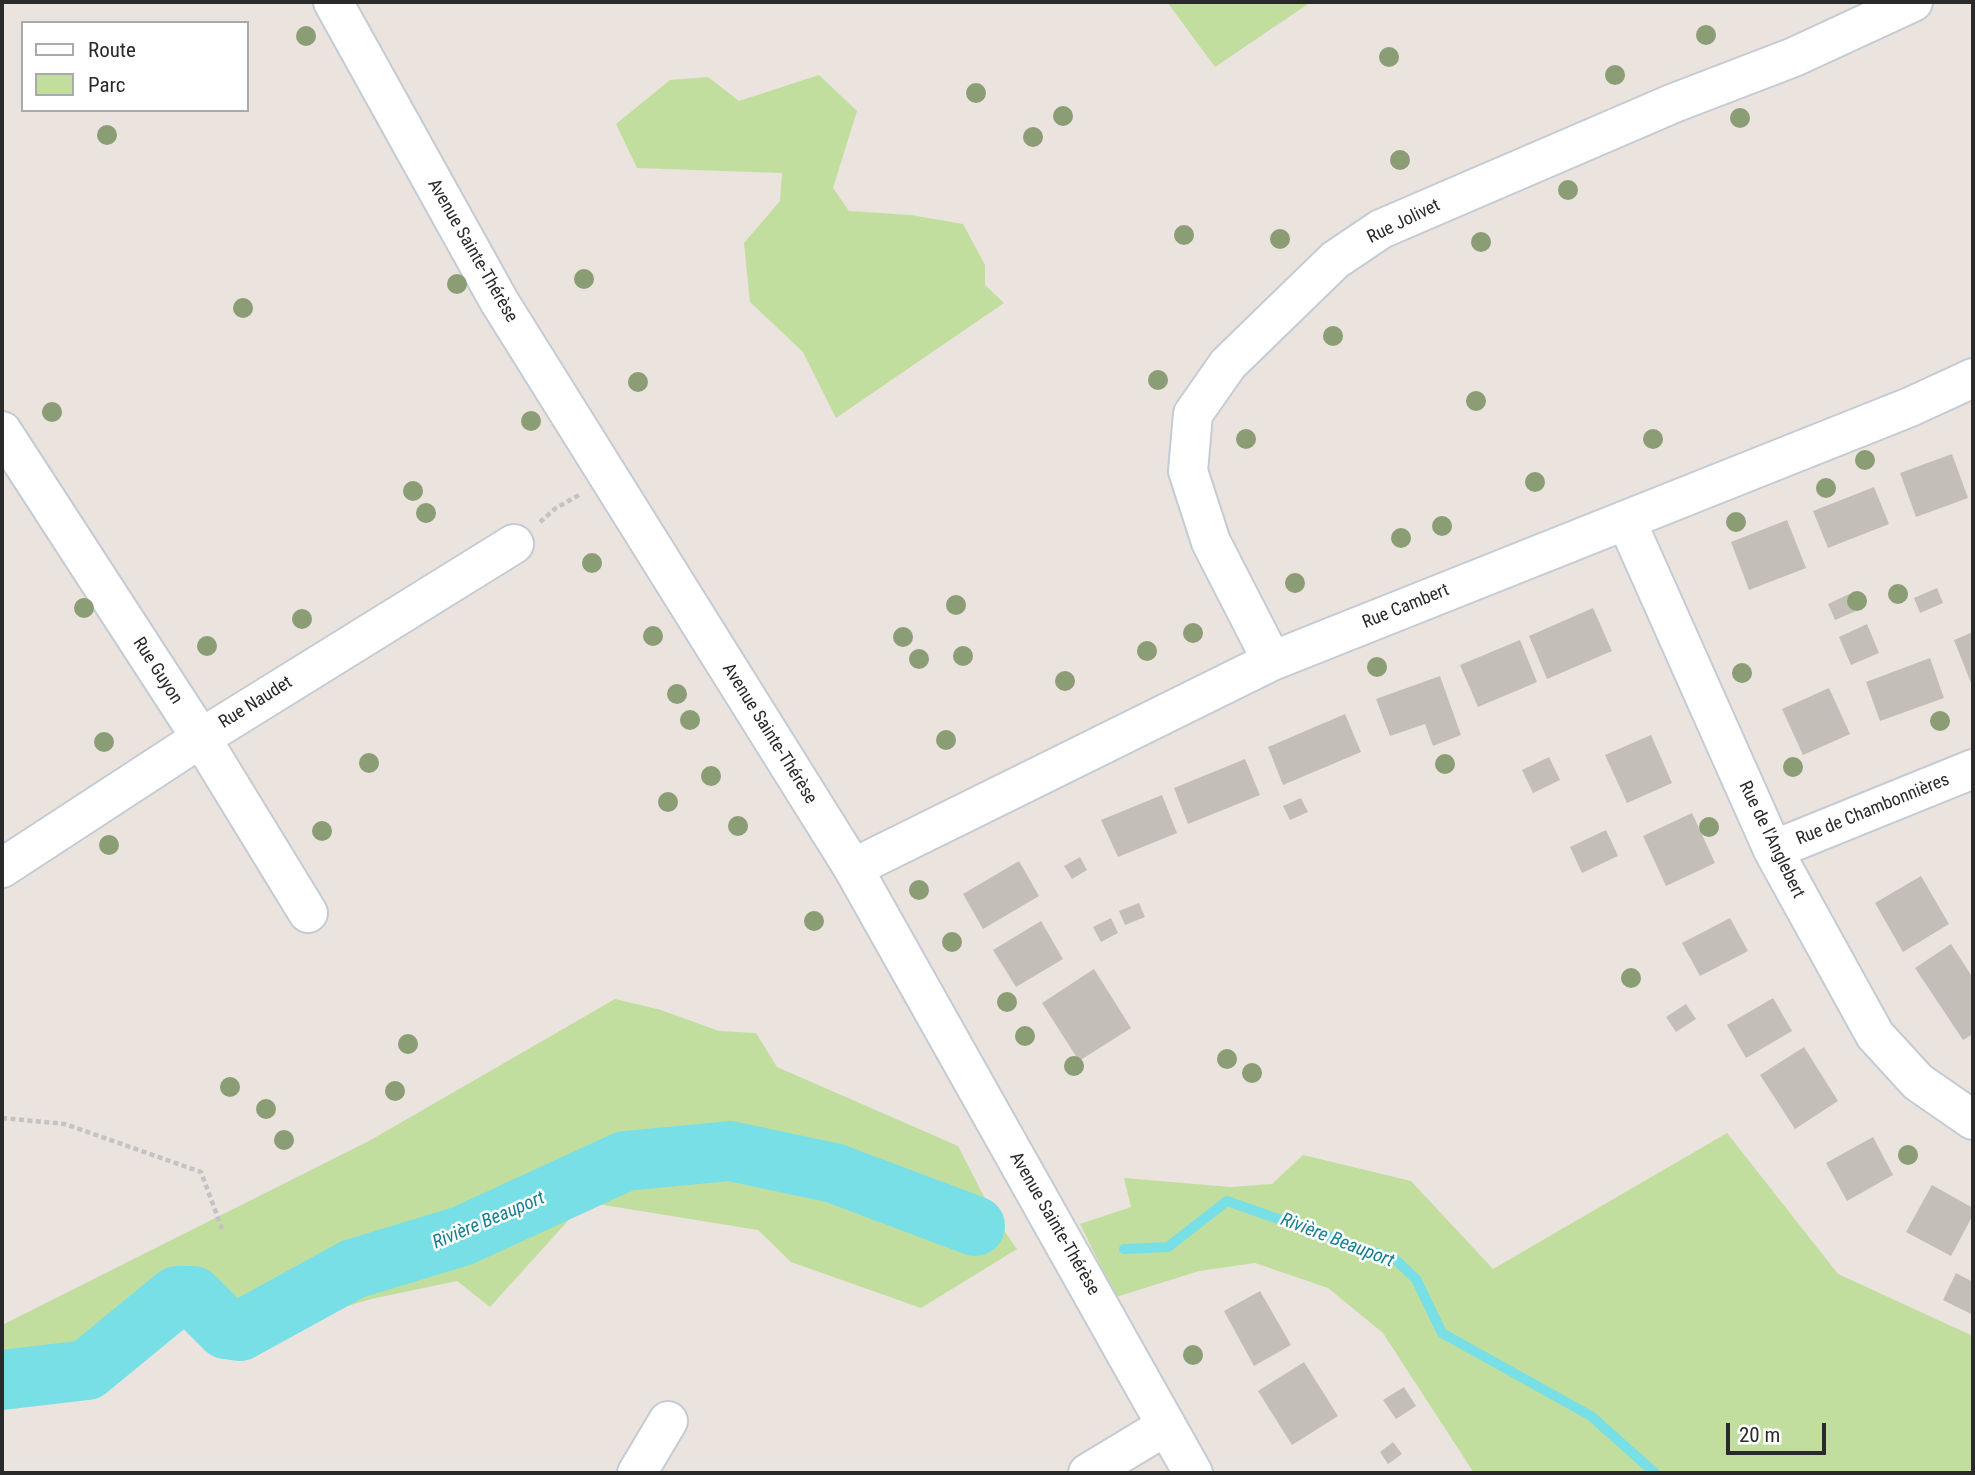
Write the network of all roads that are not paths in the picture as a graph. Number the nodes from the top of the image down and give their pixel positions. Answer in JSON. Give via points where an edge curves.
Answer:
{"nodes":[{"id":1,"x":333,"y":2,"type":"edge"},
{"id":2,"x":1913,"y":2,"type":"edge"},
{"id":3,"x":1973,"y":378,"type":"edge"},
{"id":4,"x":2,"y":431,"type":"edge"},
{"id":5,"x":1626,"y":520,"type":"junction"},
{"id":6,"x":514,"y":544,"type":"road end"},
{"id":7,"x":1272,"y":661,"type":"junction"},
{"id":8,"x":201,"y":738,"type":"junction"},
{"id":9,"x":1973,"y":769,"type":"edge"},
{"id":10,"x":1773,"y":850,"type":"junction"},
{"id":11,"x":2,"y":868,"type":"edge"},
{"id":12,"x":853,"y":868,"type":"junction"},
{"id":13,"x":308,"y":913,"type":"dead end"},
{"id":14,"x":1973,"y":1119,"type":"edge"},
{"id":15,"x":668,"y":1421,"type":"dead end"},
{"id":16,"x":1166,"y":1426,"type":"junction"},
{"id":17,"x":637,"y":1473,"type":"edge"},
{"id":18,"x":1088,"y":1473,"type":"edge"},
{"id":19,"x":1193,"y":1473,"type":"edge"}],
"edges":[{"from":1,"to":12,"type":"street","name":"Avenue Sainte-Thérèse","via":[[499,301]]},
{"from":2,"to":7,"type":"street","name":"Rue Jolivet","via":[[1794,57],[1674,103],[1381,229],[1335,260],[1228,364],[1193,414],[1188,471],[1212,542]]},
{"from":3,"to":5,"type":"street","name":"Rue Cambert"},
{"from":4,"to":8,"type":"street","name":"Rue Guyon"},
{"from":5,"to":7,"type":"street","name":"Rue Cambert"},
{"from":5,"to":10,"type":"street","name":"Rue de l'Anglebert"},
{"from":6,"to":8,"type":"street","name":"Rue Naudet"},
{"from":7,"to":12,"type":"street","name":"Rue Cambert"},
{"from":8,"to":11,"type":"street","name":"Rue Naudet"},
{"from":8,"to":13,"type":"street","name":"Rue Guyon"},
{"from":9,"to":10,"type":"street","name":"Rue de Chambonnières"},
{"from":10,"to":14,"type":"street","name":"Rue de l'Anglebert","via":[[1875,1035],[1918,1082]]},
{"from":12,"to":16,"type":"street","name":"Avenue Sainte-Thérèse"},
{"from":15,"to":17,"type":"street"},
{"from":16,"to":18,"type":"street"},
{"from":16,"to":19,"type":"street","name":"Avenue Sainte-Thérèse"}]}
